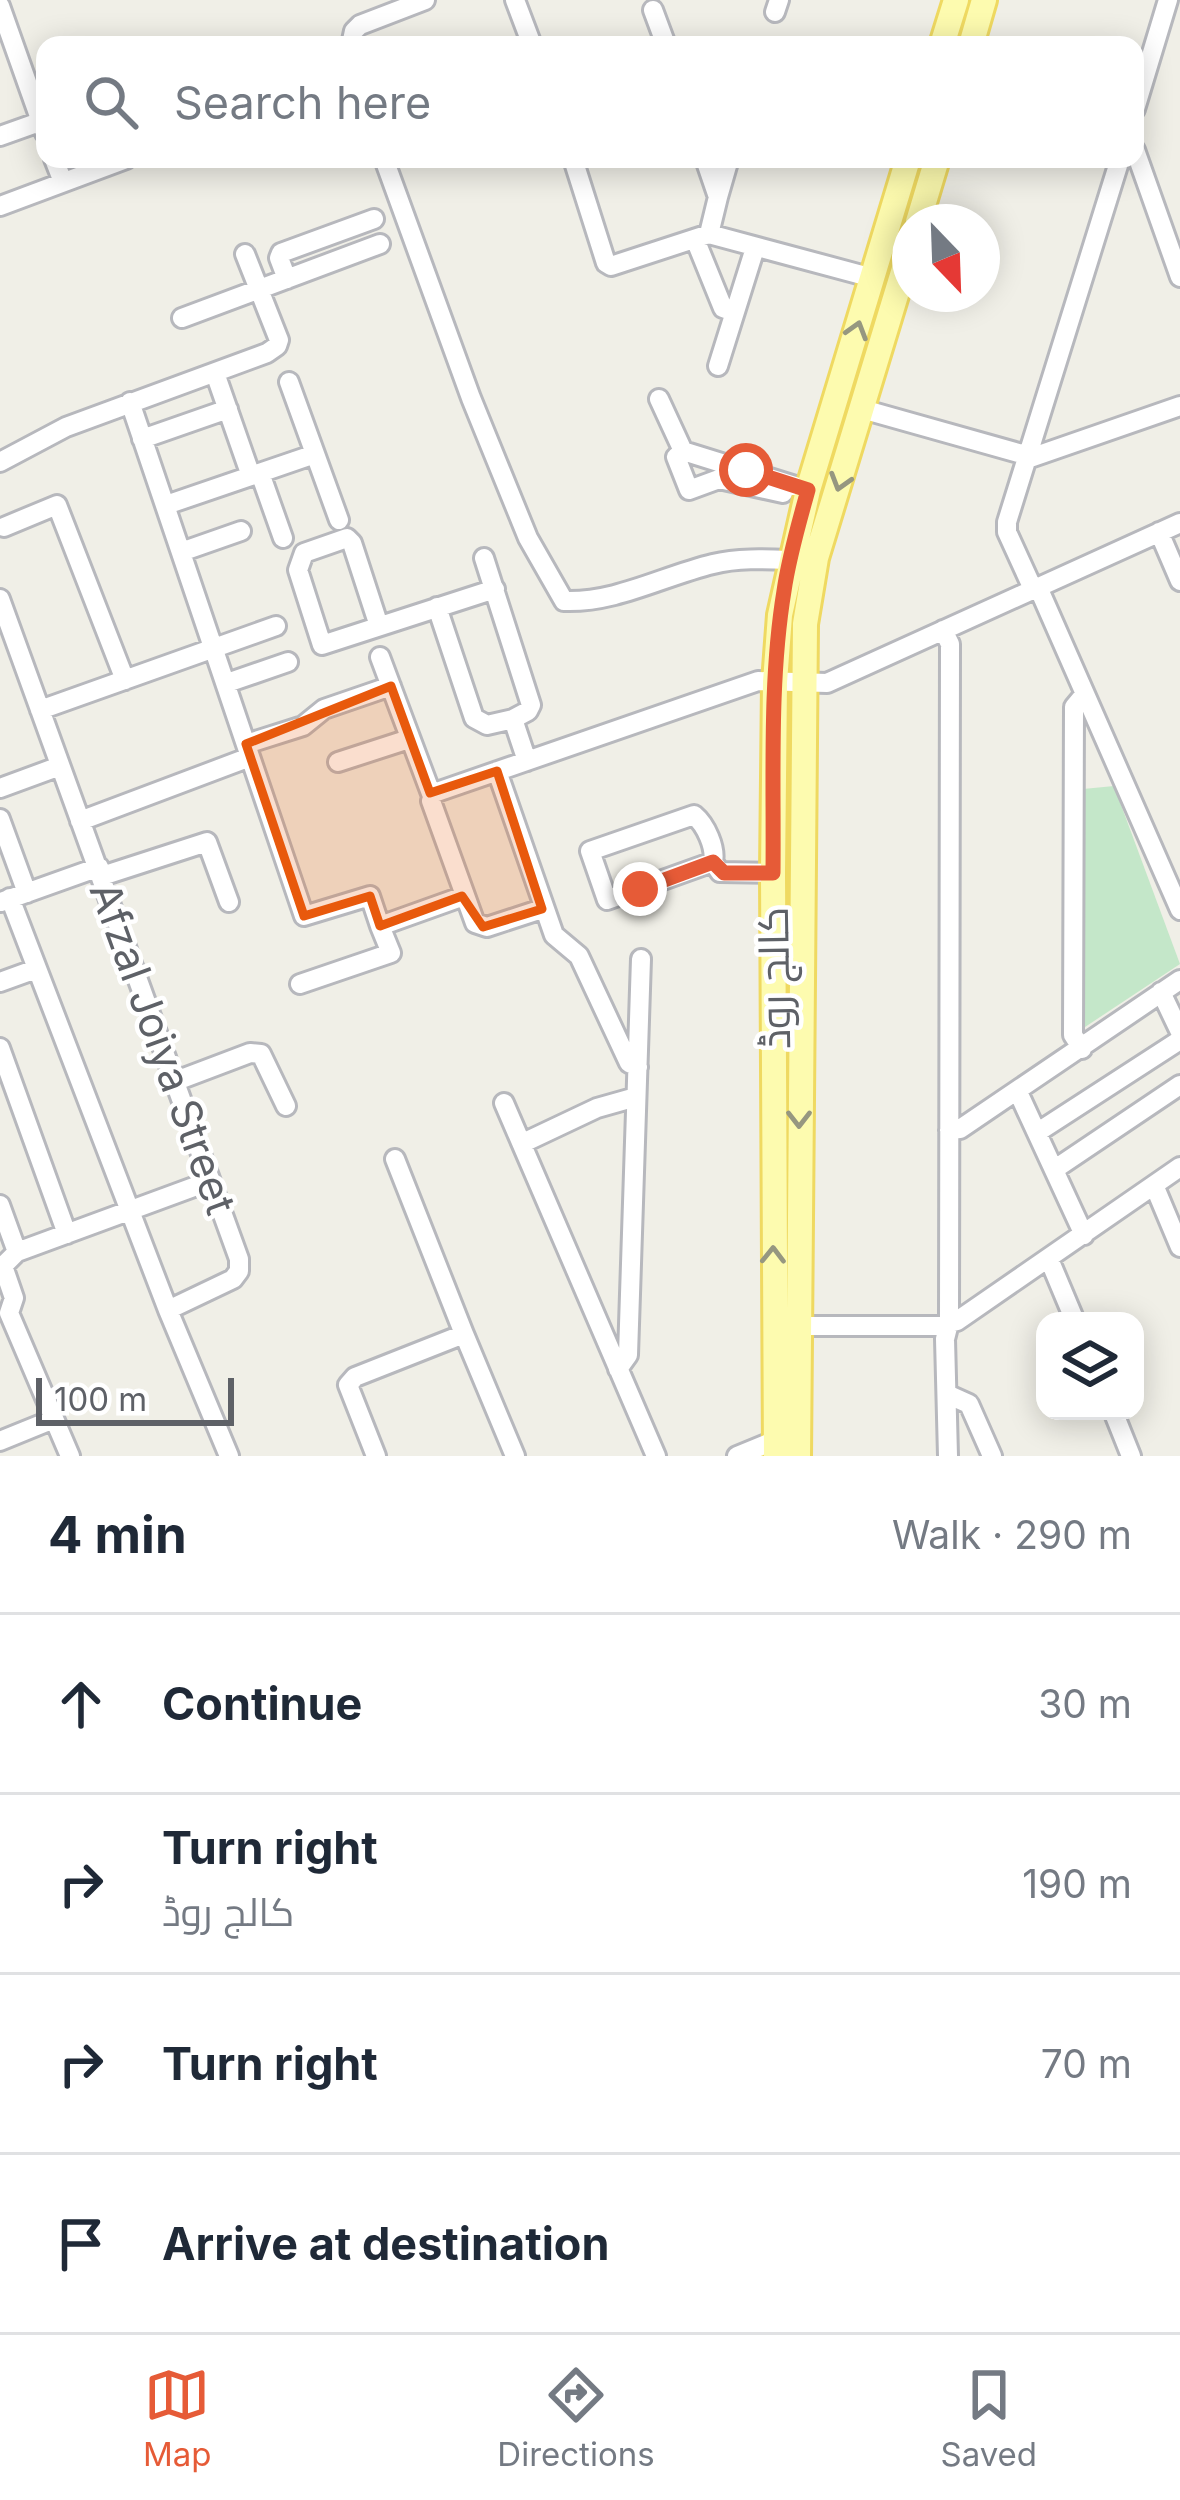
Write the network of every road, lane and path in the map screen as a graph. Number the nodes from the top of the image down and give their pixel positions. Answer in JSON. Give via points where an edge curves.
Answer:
{"nodes":[{"id":1,"x":424,"y":0,"type":"edge"},
{"id":2,"x":515,"y":0,"type":"edge"},
{"id":3,"x":956,"y":0,"type":"edge"},
{"id":4,"x":984,"y":0,"type":"edge"},
{"id":5,"x":1168,"y":0,"type":"edge"},
{"id":6,"x":0,"y":6,"type":"edge"},
{"id":7,"x":653,"y":10,"type":"dead end"},
{"id":8,"x":1180,"y":31,"type":"edge"},
{"id":9,"x":353,"y":36,"type":"edge"},
{"id":10,"x":529,"y":36,"type":"edge"},
{"id":11,"x":663,"y":36,"type":"edge"},
{"id":12,"x":945,"y":36,"type":"edge"},
{"id":13,"x":974,"y":36,"type":"edge"},
{"id":14,"x":1155,"y":39,"type":"junction"},
{"id":15,"x":1144,"y":78,"type":"edge"},
{"id":16,"x":36,"y":103,"type":"edge"},
{"id":17,"x":36,"y":126,"type":"edge"},
{"id":18,"x":0,"y":136,"type":"edge"},
{"id":19,"x":58,"y":168,"type":"edge"},
{"id":20,"x":101,"y":168,"type":"edge"},
{"id":21,"x":387,"y":168,"type":"edge"},
{"id":22,"x":576,"y":168,"type":"edge"},
{"id":23,"x":708,"y":168,"type":"edge"},
{"id":24,"x":726,"y":168,"type":"edge"},
{"id":25,"x":905,"y":168,"type":"edge"},
{"id":26,"x":934,"y":168,"type":"edge"},
{"id":27,"x":1117,"y":168,"type":"edge"},
{"id":28,"x":1141,"y":168,"type":"edge"},
{"id":29,"x":63,"y":182,"type":"junction"},
{"id":30,"x":718,"y":197,"type":"junction"},
{"id":31,"x":923,"y":204,"type":"edge"},
{"id":32,"x":0,"y":206,"type":"edge"},
{"id":33,"x":374,"y":219,"type":"dead end"},
{"id":34,"x":702,"y":237,"type":"junction"},
{"id":35,"x":380,"y":244,"type":"dead end"},
{"id":36,"x":755,"y":248,"type":"junction"},
{"id":37,"x":245,"y":254,"type":"dead end"},
{"id":38,"x":1180,"y":277,"type":"edge"},
{"id":39,"x":873,"y":278,"type":"junction"},
{"id":40,"x":287,"y":279,"type":"junction"},
{"id":41,"x":259,"y":289,"type":"junction"},
{"id":42,"x":892,"y":310,"type":"edge"},
{"id":43,"x":734,"y":312,"type":"junction"},
{"id":44,"x":182,"y":318,"type":"dead end"},
{"id":45,"x":718,"y":366,"type":"dead end"},
{"id":46,"x":215,"y":373,"type":"junction"},
{"id":47,"x":843,"y":378,"type":"junction"},
{"id":48,"x":289,"y":382,"type":"dead end"},
{"id":49,"x":866,"y":398,"type":"junction"},
{"id":50,"x":659,"y":399,"type":"dead end"},
{"id":51,"x":130,"y":402,"type":"junction"},
{"id":52,"x":1180,"y":406,"type":"edge"},
{"id":53,"x":228,"y":410,"type":"junction"},
{"id":54,"x":142,"y":439,"type":"junction"},
{"id":55,"x":683,"y":451,"type":"junction"},
{"id":56,"x":315,"y":454,"type":"junction"},
{"id":57,"x":1024,"y":457,"type":"junction"},
{"id":58,"x":0,"y":462,"type":"edge"},
{"id":59,"x":255,"y":475,"type":"junction"},
{"id":60,"x":807,"y":494,"type":"junction"},
{"id":61,"x":166,"y":506,"type":"junction"},
{"id":62,"x":339,"y":520,"type":"dead end"},
{"id":63,"x":1180,"y":523,"type":"edge"},
{"id":64,"x":4,"y":527,"type":"dead end"},
{"id":65,"x":241,"y":531,"type":"dead end"},
{"id":66,"x":1159,"y":532,"type":"junction"},
{"id":67,"x":283,"y":538,"type":"dead end"},
{"id":68,"x":181,"y":552,"type":"junction"},
{"id":69,"x":484,"y":559,"type":"dead end"},
{"id":70,"x":789,"y":560,"type":"junction"},
{"id":71,"x":1180,"y":581,"type":"edge"},
{"id":72,"x":1036,"y":588,"type":"junction"},
{"id":73,"x":494,"y":589,"type":"junction"},
{"id":74,"x":0,"y":599,"type":"edge"},
{"id":75,"x":437,"y":607,"type":"junction"},
{"id":76,"x":276,"y":626,"type":"dead end"},
{"id":77,"x":379,"y":626,"type":"junction"},
{"id":78,"x":944,"y":630,"type":"junction"},
{"id":79,"x":216,"y":649,"type":"junction"},
{"id":80,"x":380,"y":657,"type":"dead end"},
{"id":81,"x":288,"y":662,"type":"dead end"},
{"id":82,"x":124,"y":680,"type":"junction"},
{"id":83,"x":775,"y":682,"type":"junction"},
{"id":84,"x":802,"y":682,"type":"junction"},
{"id":85,"x":227,"y":683,"type":"junction"},
{"id":86,"x":391,"y":686,"type":"junction"},
{"id":87,"x":1084,"y":694,"type":"junction"},
{"id":88,"x":40,"y":710,"type":"junction"},
{"id":89,"x":513,"y":719,"type":"junction"},
{"id":90,"x":409,"y":739,"type":"junction"},
{"id":91,"x":248,"y":751,"type":"junction"},
{"id":92,"x":527,"y":761,"type":"junction"},
{"id":93,"x":338,"y":762,"type":"dead end"},
{"id":94,"x":60,"y":766,"type":"junction"},
{"id":95,"x":497,"y":772,"type":"junction"},
{"id":96,"x":0,"y":788,"type":"edge"},
{"id":97,"x":432,"y":796,"type":"junction"},
{"id":98,"x":0,"y":819,"type":"edge"},
{"id":99,"x":80,"y":820,"type":"junction"},
{"id":100,"x":713,"y":862,"type":"junction"},
{"id":101,"x":100,"y":872,"type":"junction"},
{"id":102,"x":773,"y":873,"type":"junction"},
{"id":103,"x":464,"y":896,"type":"junction"},
{"id":104,"x":12,"y":898,"type":"edge"},
{"id":105,"x":229,"y":902,"type":"dead end"},
{"id":106,"x":542,"y":909,"type":"junction"},
{"id":107,"x":1180,"y":910,"type":"edge"},
{"id":108,"x":380,"y":926,"type":"junction"},
{"id":109,"x":641,"y":959,"type":"dead end"},
{"id":110,"x":36,"y":969,"type":"junction"},
{"id":111,"x":1180,"y":980,"type":"edge"},
{"id":112,"x":0,"y":982,"type":"edge"},
{"id":113,"x":300,"y":984,"type":"dead end"},
{"id":114,"x":1161,"y":992,"type":"junction"},
{"id":115,"x":1180,"y":1035,"type":"edge"},
{"id":116,"x":0,"y":1048,"type":"edge"},
{"id":117,"x":1082,"y":1049,"type":"junction"},
{"id":118,"x":638,"y":1067,"type":"junction"},
{"id":119,"x":176,"y":1081,"type":"junction"},
{"id":120,"x":1180,"y":1084,"type":"edge"},
{"id":121,"x":1018,"y":1092,"type":"junction"},
{"id":122,"x":636,"y":1097,"type":"junction"},
{"id":123,"x":504,"y":1103,"type":"dead end"},
{"id":124,"x":286,"y":1106,"type":"dead end"},
{"id":125,"x":949,"y":1130,"type":"junction"},
{"id":126,"x":1038,"y":1132,"type":"junction"},
{"id":127,"x":523,"y":1143,"type":"junction"},
{"id":128,"x":395,"y":1160,"type":"dead end"},
{"id":129,"x":1180,"y":1166,"type":"edge"},
{"id":130,"x":1054,"y":1169,"type":"junction"},
{"id":131,"x":210,"y":1180,"type":"junction"},
{"id":132,"x":1154,"y":1185,"type":"junction"},
{"id":133,"x":0,"y":1205,"type":"edge"},
{"id":134,"x":130,"y":1213,"type":"junction"},
{"id":135,"x":67,"y":1234,"type":"junction"},
{"id":136,"x":1084,"y":1234,"type":"junction"},
{"id":137,"x":1180,"y":1247,"type":"edge"},
{"id":138,"x":17,"y":1252,"type":"junction"},
{"id":139,"x":1049,"y":1259,"type":"junction"},
{"id":140,"x":168,"y":1310,"type":"junction"},
{"id":141,"x":1071,"y":1312,"type":"edge"},
{"id":142,"x":5,"y":1315,"type":"edge"},
{"id":143,"x":949,"y":1324,"type":"junction"},
{"id":144,"x":785,"y":1326,"type":"junction"},
{"id":145,"x":464,"y":1334,"type":"junction"},
{"id":146,"x":618,"y":1370,"type":"junction"},
{"id":147,"x":949,"y":1395,"type":"junction"},
{"id":148,"x":54,"y":1419,"type":"junction"},
{"id":149,"x":1117,"y":1420,"type":"edge"},
{"id":150,"x":0,"y":1441,"type":"edge"},
{"id":151,"x":776,"y":1448,"type":"edge"},
{"id":152,"x":369,"y":1454,"type":"edge"},
{"id":153,"x":70,"y":1456,"type":"edge"},
{"id":154,"x":229,"y":1456,"type":"edge"},
{"id":155,"x":515,"y":1456,"type":"edge"},
{"id":156,"x":656,"y":1456,"type":"edge"},
{"id":157,"x":737,"y":1456,"type":"edge"},
{"id":158,"x":798,"y":1456,"type":"edge"},
{"id":159,"x":948,"y":1456,"type":"edge"},
{"id":160,"x":992,"y":1456,"type":"edge"},
{"id":161,"x":1132,"y":1456,"type":"edge"}],
"edges":[{"from":1,"to":9,"type":"street","via":[[360,25]]},
{"from":2,"to":10,"type":"street"},
{"from":3,"to":12,"type":"main road"},
{"from":4,"to":13,"type":"main road"},
{"from":5,"to":14,"type":"street"},
{"from":6,"to":16,"type":"street"},
{"from":7,"to":11,"type":"street"},
{"from":8,"to":14,"type":"street"},
{"from":14,"to":15,"type":"street"},
{"from":17,"to":18,"type":"street"},
{"from":19,"to":29,"type":"street"},
{"from":20,"to":29,"type":"street"},
{"from":21,"to":70,"type":"street","via":[[479,418],[528,538],[564,601],[614,596],[712,564]]},
{"from":22,"to":34,"type":"street","via":[[611,266]]},
{"from":23,"to":30,"type":"street"},
{"from":24,"to":30,"type":"street"},
{"from":25,"to":39,"type":"main road","name":"کالج روڈ"},
{"from":26,"to":31,"type":"main road"},
{"from":27,"to":57,"type":"street"},
{"from":28,"to":38,"type":"street"},
{"from":29,"to":32,"type":"street"},
{"from":30,"to":34,"type":"street"},
{"from":33,"to":40,"type":"street","via":[[281,253]]},
{"from":34,"to":36,"type":"street"},
{"from":34,"to":43,"type":"street","via":[[723,308]]},
{"from":35,"to":40,"type":"street"},
{"from":36,"to":39,"type":"street"},
{"from":36,"to":43,"type":"street"},
{"from":37,"to":41,"type":"street"},
{"from":47,"to":39,"type":"main road","name":"کالج روڈ","one_way":true},
{"from":40,"to":41,"type":"street"},
{"from":41,"to":44,"type":"street"},
{"from":41,"to":46,"type":"street","via":[[277,346]]},
{"from":42,"to":49,"type":"main road","name":"کالج روڈ"},
{"from":43,"to":45,"type":"street"},
{"from":46,"to":51,"type":"street"},
{"from":46,"to":53,"type":"street"},
{"from":47,"to":49,"type":"main road"},
{"from":47,"to":60,"type":"main road","name":"کالج روڈ"},
{"from":48,"to":56,"type":"street"},
{"from":49,"to":57,"type":"street"},
{"from":49,"to":84,"type":"main road","name":"کالج روڈ","one_way":true,"via":[[812,574]]},
{"from":50,"to":55,"type":"street"},
{"from":51,"to":54,"type":"street"},
{"from":51,"to":58,"type":"street"},
{"from":52,"to":57,"type":"street"},
{"from":53,"to":54,"type":"street"},
{"from":53,"to":59,"type":"street"},
{"from":54,"to":61,"type":"street"},
{"from":55,"to":60,"type":"street"},
{"from":55,"to":60,"type":"street","via":[[676,457],[689,490],[729,480]]},
{"from":56,"to":59,"type":"street"},
{"from":56,"to":62,"type":"street"},
{"from":57,"to":72,"type":"street","via":[[1007,532]]},
{"from":59,"to":61,"type":"street"},
{"from":59,"to":67,"type":"street"},
{"from":60,"to":70,"type":"main road","name":"کالج روڈ"},
{"from":61,"to":68,"type":"street"},
{"from":63,"to":66,"type":"street"},
{"from":64,"to":82,"type":"street","via":[[57,505]]},
{"from":65,"to":68,"type":"street"},
{"from":66,"to":71,"type":"street"},
{"from":66,"to":72,"type":"street"},
{"from":68,"to":79,"type":"street"},
{"from":69,"to":73,"type":"street"},
{"from":70,"to":83,"type":"main road","name":"کالج روڈ"},
{"from":72,"to":78,"type":"street"},
{"from":72,"to":87,"type":"street"},
{"from":73,"to":75,"type":"street"},
{"from":73,"to":89,"type":"street","via":[[531,705]]},
{"from":74,"to":88,"type":"street","name":"Afzal Joiya Street"},
{"from":75,"to":77,"type":"street"},
{"from":75,"to":89,"type":"street","via":[[474,718],[487,725]]},
{"from":76,"to":79,"type":"street"},
{"from":77,"to":77,"type":"street","via":[[347,538],[304,554],[298,570],[322,645]]},
{"from":78,"to":84,"type":"street","via":[[827,683]]},
{"from":78,"to":125,"type":"street"},
{"from":79,"to":82,"type":"street"},
{"from":79,"to":85,"type":"street"},
{"from":80,"to":86,"type":"street"},
{"from":81,"to":85,"type":"street"},
{"from":82,"to":88,"type":"street"},
{"from":83,"to":84,"type":"street"},
{"from":83,"to":92,"type":"street","via":[[758,681]]},
{"from":83,"to":102,"type":"main road","name":"کالج روڈ"},
{"from":84,"to":144,"type":"main road","name":"کالج روڈ","one_way":true},
{"from":85,"to":91,"type":"street"},
{"from":86,"to":90,"type":"street"},
{"from":86,"to":91,"type":"street","via":[[324,709]]},
{"from":87,"to":107,"type":"street"},
{"from":87,"to":117,"type":"street","via":[[1074,730],[1072,1036]]},
{"from":88,"to":94,"type":"street","name":"Afzal Joiya Street"},
{"from":89,"to":92,"type":"street"},
{"from":90,"to":93,"type":"street"},
{"from":90,"to":97,"type":"street"},
{"from":91,"to":99,"type":"street"},
{"from":91,"to":108,"type":"street","via":[[304,916],[370,896]]},
{"from":92,"to":95,"type":"street"},
{"from":94,"to":96,"type":"street"},
{"from":94,"to":99,"type":"street","name":"Afzal Joiya Street"},
{"from":95,"to":97,"type":"street"},
{"from":95,"to":106,"type":"street"},
{"from":97,"to":103,"type":"street"},
{"from":98,"to":104,"type":"street"},
{"from":99,"to":101,"type":"street","name":"Afzal Joiya Street"},
{"from":100,"to":100,"type":"street","via":[[694,815],[590,851],[608,900]]},
{"from":100,"to":102,"type":"street","via":[[724,873]]},
{"from":101,"to":104,"type":"street"},
{"from":101,"to":105,"type":"street","via":[[207,842]]},
{"from":101,"to":119,"type":"street","name":"Afzal Joiya Street"},
{"from":144,"to":102,"type":"main road","name":"کالج روڈ","one_way":true},
{"from":103,"to":106,"type":"street","via":[[483,927]]},
{"from":103,"to":108,"type":"street"},
{"from":104,"to":110,"type":"street"},
{"from":106,"to":118,"type":"street","via":[[558,940],[579,956],[629,1063]]},
{"from":108,"to":113,"type":"street","via":[[392,953]]},
{"from":109,"to":118,"type":"street"},
{"from":110,"to":112,"type":"street"},
{"from":110,"to":134,"type":"street"},
{"from":111,"to":114,"type":"street"},
{"from":114,"to":115,"type":"street"},
{"from":114,"to":117,"type":"street"},
{"from":115,"to":126,"type":"street"},
{"from":116,"to":135,"type":"street"},
{"from":117,"to":121,"type":"street"},
{"from":118,"to":122,"type":"street"},
{"from":119,"to":124,"type":"street","via":[[261,1054]]},
{"from":119,"to":131,"type":"street","name":"Afzal Joiya Street"},
{"from":120,"to":130,"type":"street"},
{"from":121,"to":125,"type":"street"},
{"from":121,"to":126,"type":"street"},
{"from":122,"to":127,"type":"street"},
{"from":122,"to":146,"type":"street","via":[[628,1355]]},
{"from":123,"to":127,"type":"street"},
{"from":125,"to":143,"type":"street"},
{"from":126,"to":130,"type":"street"},
{"from":127,"to":146,"type":"street"},
{"from":128,"to":145,"type":"street"},
{"from":129,"to":132,"type":"street"},
{"from":130,"to":136,"type":"street"},
{"from":131,"to":134,"type":"street"},
{"from":131,"to":140,"type":"street","name":"Afzal Joiya Street","via":[[239,1271]]},
{"from":132,"to":136,"type":"street"},
{"from":132,"to":137,"type":"street"},
{"from":133,"to":138,"type":"street"},
{"from":134,"to":135,"type":"street"},
{"from":134,"to":140,"type":"street"},
{"from":135,"to":138,"type":"street"},
{"from":136,"to":139,"type":"street"},
{"from":138,"to":142,"type":"street","via":[[3,1266],[14,1298]]},
{"from":139,"to":141,"type":"street"},
{"from":139,"to":143,"type":"street"},
{"from":140,"to":154,"type":"street"},
{"from":142,"to":148,"type":"street"},
{"from":143,"to":144,"type":"street"},
{"from":143,"to":147,"type":"street"},
{"from":144,"to":151,"type":"main road","name":"کالج روڈ"},
{"from":144,"to":158,"type":"main road","name":"کالج روڈ"},
{"from":145,"to":152,"type":"street","via":[[348,1385]]},
{"from":145,"to":155,"type":"street"},
{"from":146,"to":156,"type":"street"},
{"from":147,"to":159,"type":"street"},
{"from":147,"to":160,"type":"street","via":[[969,1404]]},
{"from":148,"to":150,"type":"street"},
{"from":148,"to":153,"type":"street"},
{"from":149,"to":161,"type":"street"},
{"from":151,"to":157,"type":"street"}]}
